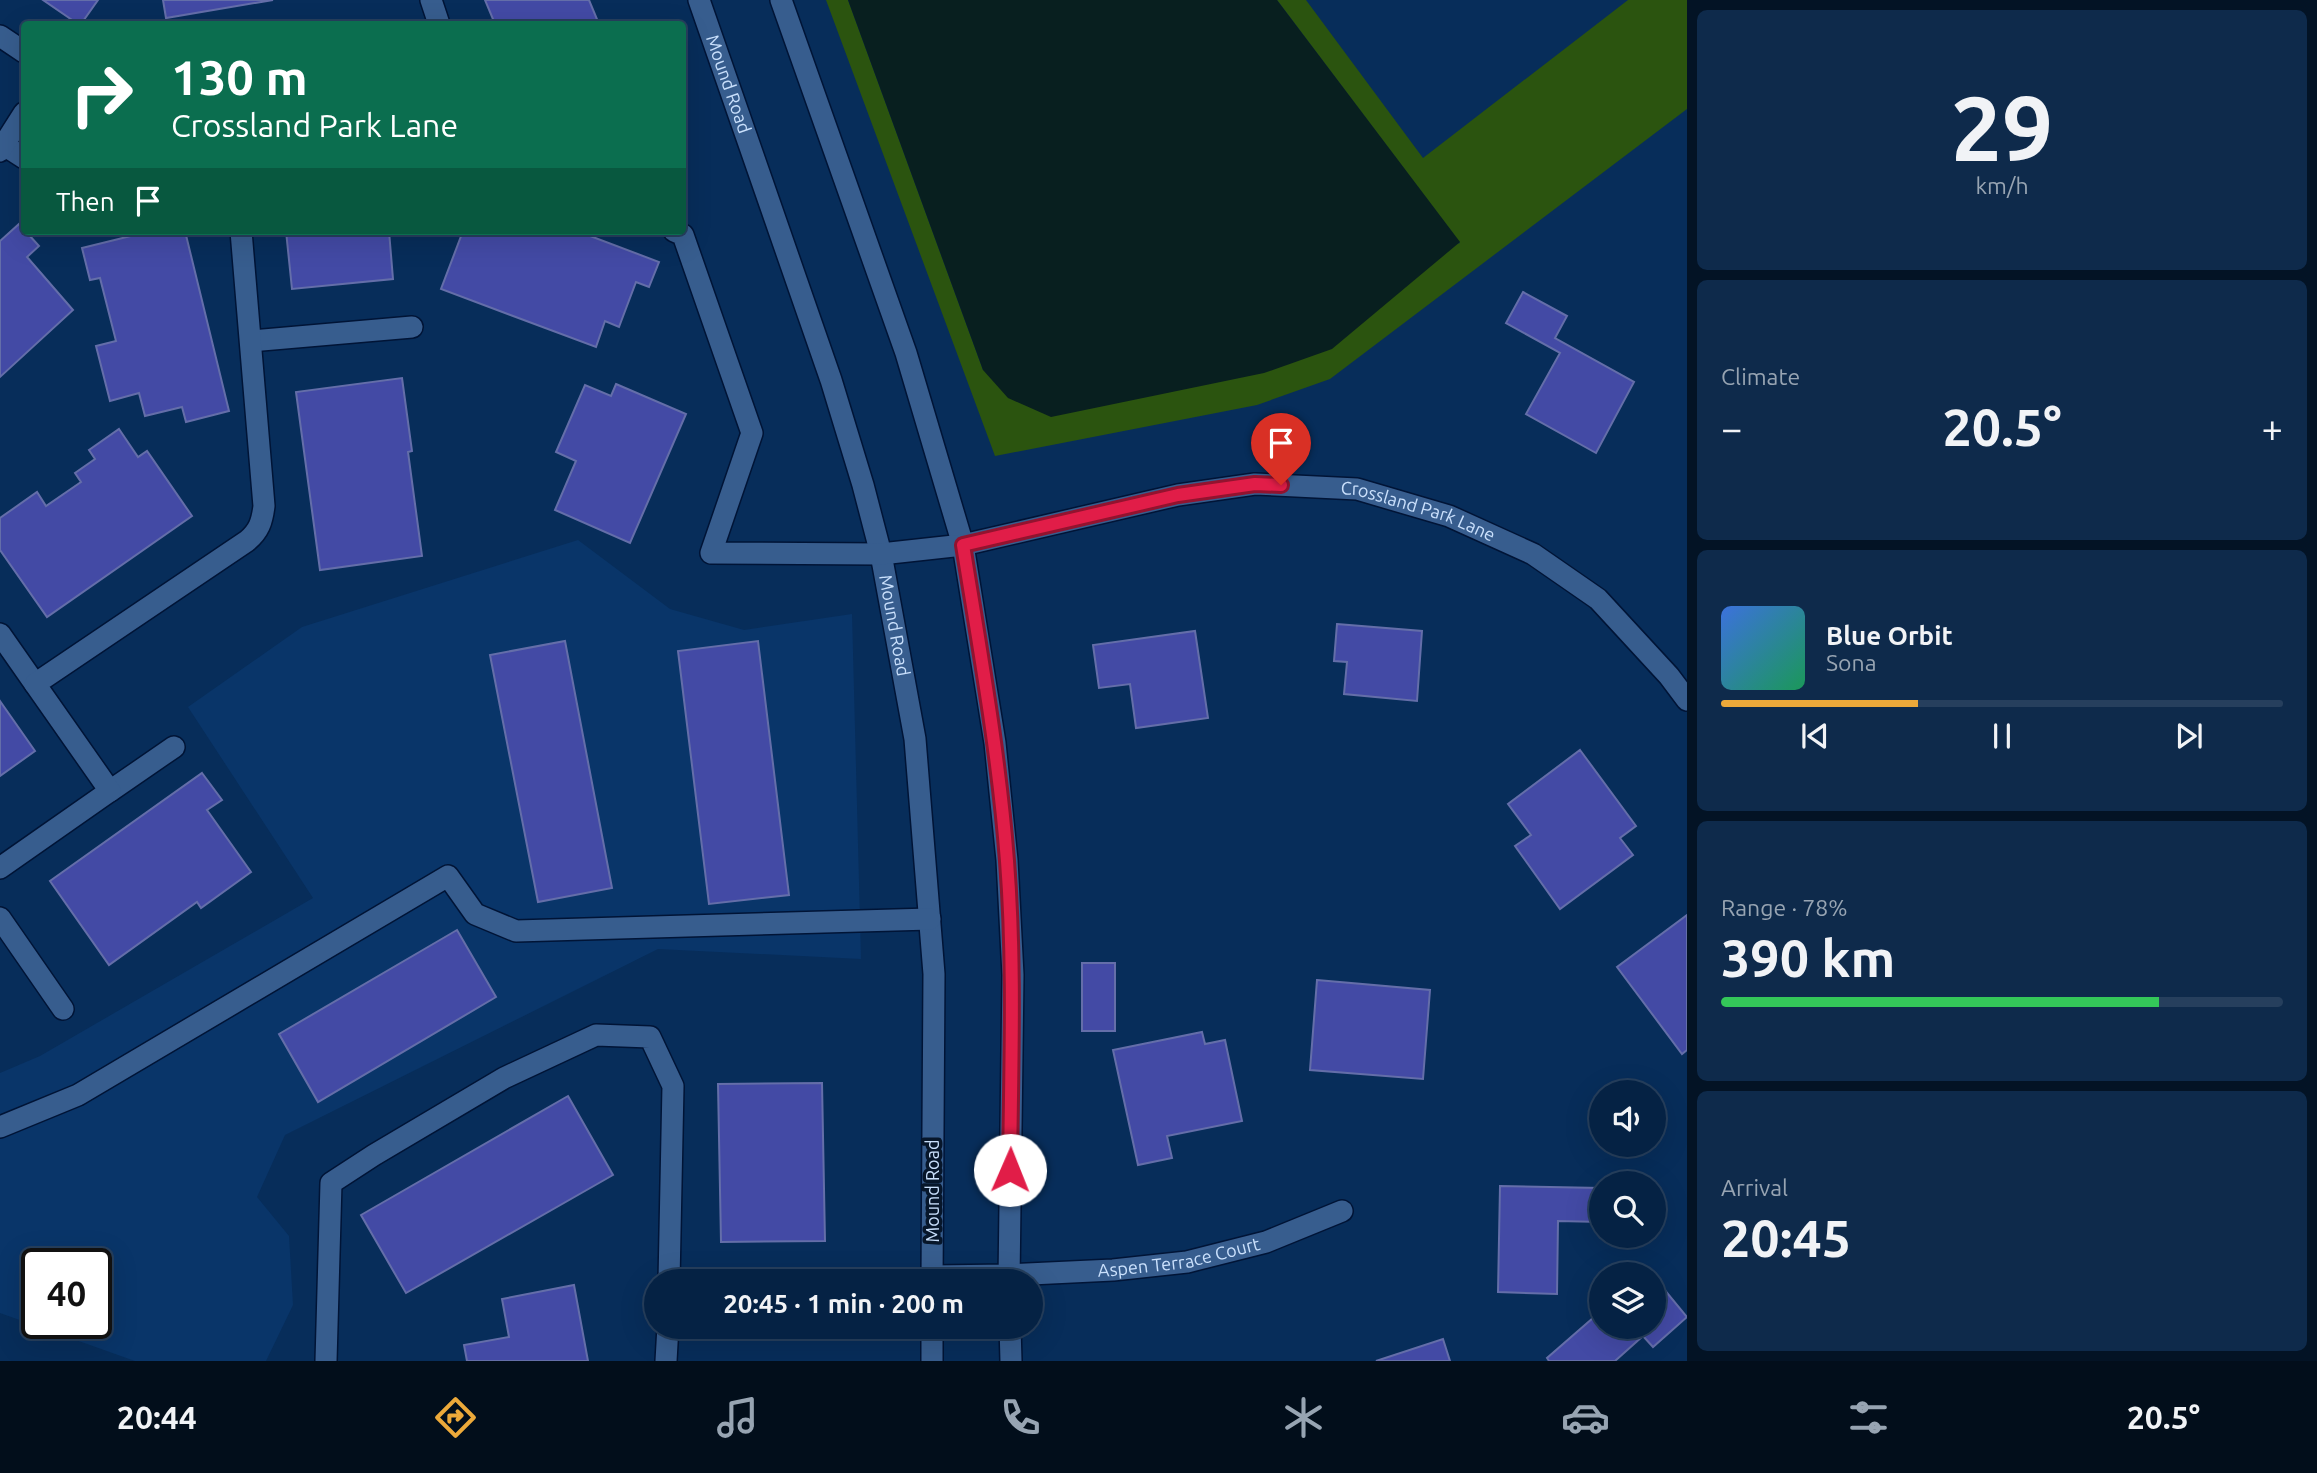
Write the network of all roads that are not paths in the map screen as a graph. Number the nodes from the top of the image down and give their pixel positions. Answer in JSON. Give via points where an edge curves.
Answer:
{"nodes":[{"id":1,"x":431,"y":0,"type":"edge"},
{"id":2,"x":699,"y":0,"type":"edge"},
{"id":3,"x":781,"y":0,"type":"edge"},
{"id":4,"x":438,"y":21,"type":"edge"},
{"id":5,"x":0,"y":36,"type":"edge"},
{"id":6,"x":21,"y":50,"type":"edge"},
{"id":7,"x":21,"y":118,"type":"edge"},
{"id":8,"x":2,"y":148,"type":"edge"},
{"id":9,"x":21,"y":157,"type":"edge"},
{"id":10,"x":241,"y":235,"type":"edge"},
{"id":11,"x":683,"y":235,"type":"edge"},
{"id":12,"x":412,"y":327,"type":"dead end"},
{"id":13,"x":251,"y":341,"type":"junction"},
{"id":14,"x":963,"y":545,"type":"junction"},
{"id":15,"x":881,"y":554,"type":"junction"},
{"id":16,"x":0,"y":634,"type":"edge"},
{"id":17,"x":35,"y":684,"type":"junction"},
{"id":18,"x":1687,"y":700,"type":"edge"},
{"id":19,"x":174,"y":747,"type":"dead end"},
{"id":20,"x":110,"y":791,"type":"junction"},
{"id":21,"x":0,"y":868,"type":"edge"},
{"id":22,"x":0,"y":918,"type":"edge"},
{"id":23,"x":930,"y":919,"type":"junction"},
{"id":24,"x":63,"y":1009,"type":"dead end"},
{"id":25,"x":0,"y":1127,"type":"edge"},
{"id":26,"x":1342,"y":1211,"type":"dead end"},
{"id":27,"x":669,"y":1269,"type":"edge"},
{"id":28,"x":927,"y":1269,"type":"edge"},
{"id":29,"x":1008,"y":1269,"type":"edge"},
{"id":30,"x":1043,"y":1275,"type":"edge"},
{"id":31,"x":667,"y":1339,"type":"edge"},
{"id":32,"x":932,"y":1339,"type":"edge"},
{"id":33,"x":1010,"y":1339,"type":"edge"},
{"id":34,"x":326,"y":1361,"type":"edge"},
{"id":35,"x":666,"y":1361,"type":"edge"},
{"id":36,"x":932,"y":1361,"type":"edge"},
{"id":37,"x":1011,"y":1361,"type":"edge"}],
"edges":[{"from":1,"to":4,"type":"street"},
{"from":2,"to":15,"type":"street","name":"Mound Road","via":[[831,380]]},
{"from":3,"to":14,"type":"street","via":[[906,353]]},
{"from":5,"to":6,"type":"street"},
{"from":7,"to":8,"type":"street"},
{"from":8,"to":9,"type":"street"},
{"from":10,"to":13,"type":"street"},
{"from":11,"to":15,"type":"street","name":"Crossland Park Lane","via":[[752,433],[711,553]]},
{"from":12,"to":13,"type":"street"},
{"from":13,"to":17,"type":"street","via":[[264,506],[257,532]]},
{"from":14,"to":15,"type":"street","name":"Crossland Park Lane"},
{"from":14,"to":18,"type":"street","name":"Crossland Park Lane","via":[[1178,495],[1255,484],[1357,489],[1449,516],[1533,554],[1598,599]]},
{"from":14,"to":29,"type":"street","via":[[995,743],[1007,860],[1013,975]]},
{"from":15,"to":23,"type":"street","name":"Mound Road","via":[[915,739]]},
{"from":16,"to":17,"type":"street"},
{"from":17,"to":20,"type":"street"},
{"from":19,"to":20,"type":"street"},
{"from":20,"to":21,"type":"street"},
{"from":22,"to":24,"type":"street"},
{"from":23,"to":25,"type":"street","via":[[516,931],[475,914],[448,876],[78,1095]]},
{"from":23,"to":28,"type":"street","name":"Mound Road","via":[[934,974]]},
{"from":26,"to":30,"type":"street","name":"Aspen Terrace Court","via":[[1266,1242],[1187,1262]]},
{"from":27,"to":34,"type":"street","via":[[673,1086],[650,1037],[596,1035],[504,1079],[331,1183]]},
{"from":31,"to":35,"type":"street"},
{"from":32,"to":36,"type":"street"},
{"from":33,"to":37,"type":"street"}]}
